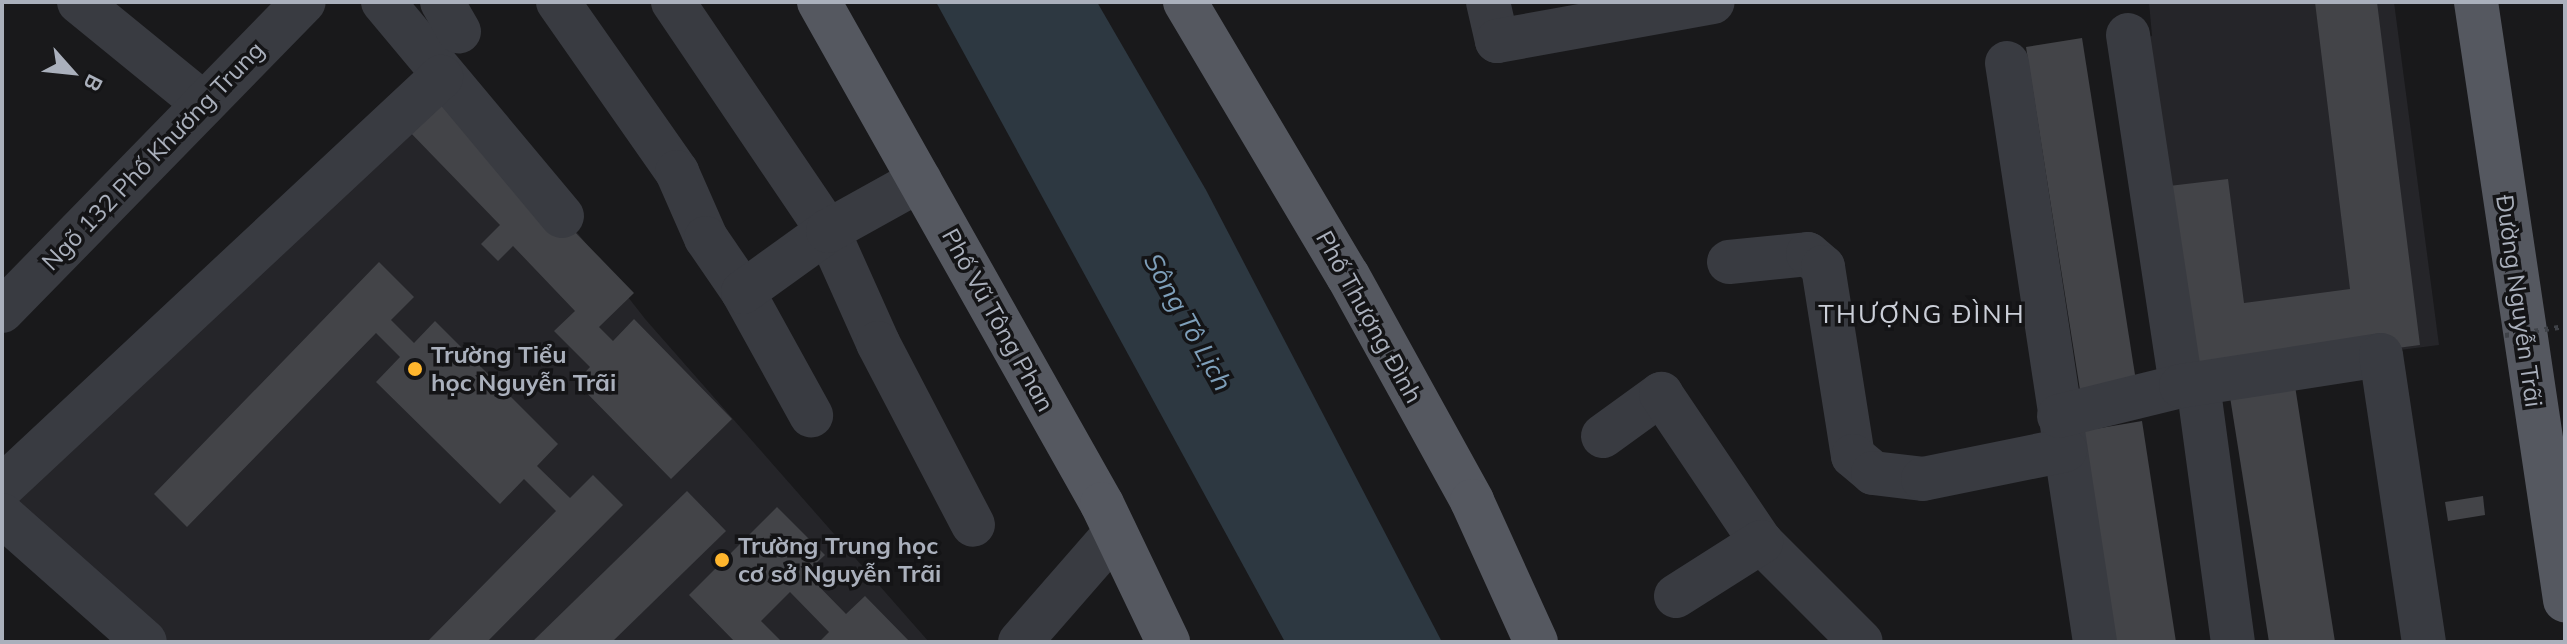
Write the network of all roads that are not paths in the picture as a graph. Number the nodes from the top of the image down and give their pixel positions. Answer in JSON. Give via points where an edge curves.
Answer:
{"nodes":[{"id":1,"x":79,"y":2,"type":"edge"},
{"id":2,"x":383,"y":2,"type":"edge"},
{"id":3,"x":558,"y":2,"type":"edge"},
{"id":4,"x":673,"y":2,"type":"edge"},
{"id":5,"x":819,"y":2,"type":"edge"},
{"id":6,"x":1185,"y":2,"type":"edge"},
{"id":7,"x":1713,"y":2,"type":"edge"},
{"id":8,"x":2476,"y":2,"type":"edge"},
{"id":9,"x":294,"y":5,"type":"edge"},
{"id":10,"x":1636,"y":10,"type":"edge"},
{"id":11,"x":1493,"y":22,"type":"edge"},
{"id":12,"x":2128,"y":35,"type":"dead end"},
{"id":13,"x":2007,"y":63,"type":"dead end"},
{"id":14,"x":441,"y":77,"type":"junction"},
{"id":15,"x":204,"y":104,"type":"junction"},
{"id":16,"x":920,"y":180,"type":"junction"},
{"id":17,"x":562,"y":216,"type":"dead end"},
{"id":18,"x":828,"y":231,"type":"junction"},
{"id":19,"x":1729,"y":262,"type":"dead end"},
{"id":20,"x":743,"y":292,"type":"junction"},
{"id":21,"x":2,"y":311,"type":"edge"},
{"id":22,"x":2190,"y":385,"type":"junction"},
{"id":23,"x":811,"y":415,"type":"dead end"},
{"id":24,"x":2062,"y":433,"type":"junction"},
{"id":25,"x":1603,"y":436,"type":"dead end"},
{"id":26,"x":2,"y":487,"type":"edge"},
{"id":27,"x":2,"y":515,"type":"edge"},
{"id":28,"x":973,"y":525,"type":"dead end"},
{"id":29,"x":1115,"y":533,"type":"junction"},
{"id":30,"x":1761,"y":542,"type":"junction"},
{"id":31,"x":2564,"y":593,"type":"edge"},
{"id":32,"x":1676,"y":596,"type":"dead end"},
{"id":33,"x":145,"y":642,"type":"edge"},
{"id":34,"x":1020,"y":642,"type":"edge"},
{"id":35,"x":1168,"y":642,"type":"edge"},
{"id":36,"x":1536,"y":642,"type":"edge"},
{"id":37,"x":1861,"y":642,"type":"edge"},
{"id":38,"x":2095,"y":642,"type":"edge"},
{"id":39,"x":2233,"y":642,"type":"edge"},
{"id":40,"x":2424,"y":642,"type":"edge"}],
"edges":[{"from":1,"to":15,"type":"street"},
{"from":2,"to":14,"type":"street"},
{"from":3,"to":20,"type":"street","via":[[677,172],[706,238]]},
{"from":4,"to":18,"type":"street"},
{"from":5,"to":16,"type":"main road","name":"Phố Vũ Tông Phan"},
{"from":6,"to":36,"type":"main road","name":"Phố Thượng Đình","via":[[1348,276],[1464,488]]},
{"from":7,"to":10,"type":"street"},
{"from":8,"to":31,"type":"main road","name":"Đường Nguyễn Trãi"},
{"from":9,"to":15,"type":"street","name":"Ngõ 132 Phố Khương Trung"},
{"from":10,"to":11,"type":"street"},
{"from":12,"to":22,"type":"street"},
{"from":13,"to":24,"type":"street"},
{"from":14,"to":17,"type":"street"},
{"from":14,"to":26,"type":"street"},
{"from":15,"to":21,"type":"street","name":"Ngõ 132 Phố Khương Trung"},
{"from":16,"to":18,"type":"street"},
{"from":16,"to":29,"type":"main road","name":"Phố Vũ Tông Phan"},
{"from":18,"to":20,"type":"street"},
{"from":18,"to":28,"type":"street","via":[[878,343]]},
{"from":19,"to":24,"type":"street","via":[[1808,254],[1823,267],[1853,456],[1873,473],[1923,479]]},
{"from":20,"to":23,"type":"street"},
{"from":22,"to":24,"type":"street"},
{"from":22,"to":39,"type":"street"},
{"from":22,"to":40,"type":"street","via":[[2381,355]]},
{"from":24,"to":38,"type":"street"},
{"from":25,"to":30,"type":"street","via":[[1661,394]]},
{"from":27,"to":33,"type":"street"},
{"from":29,"to":34,"type":"street"},
{"from":29,"to":35,"type":"main road","name":"Phố Vũ Tông Phan"},
{"from":30,"to":32,"type":"street"},
{"from":30,"to":37,"type":"street"}]}
